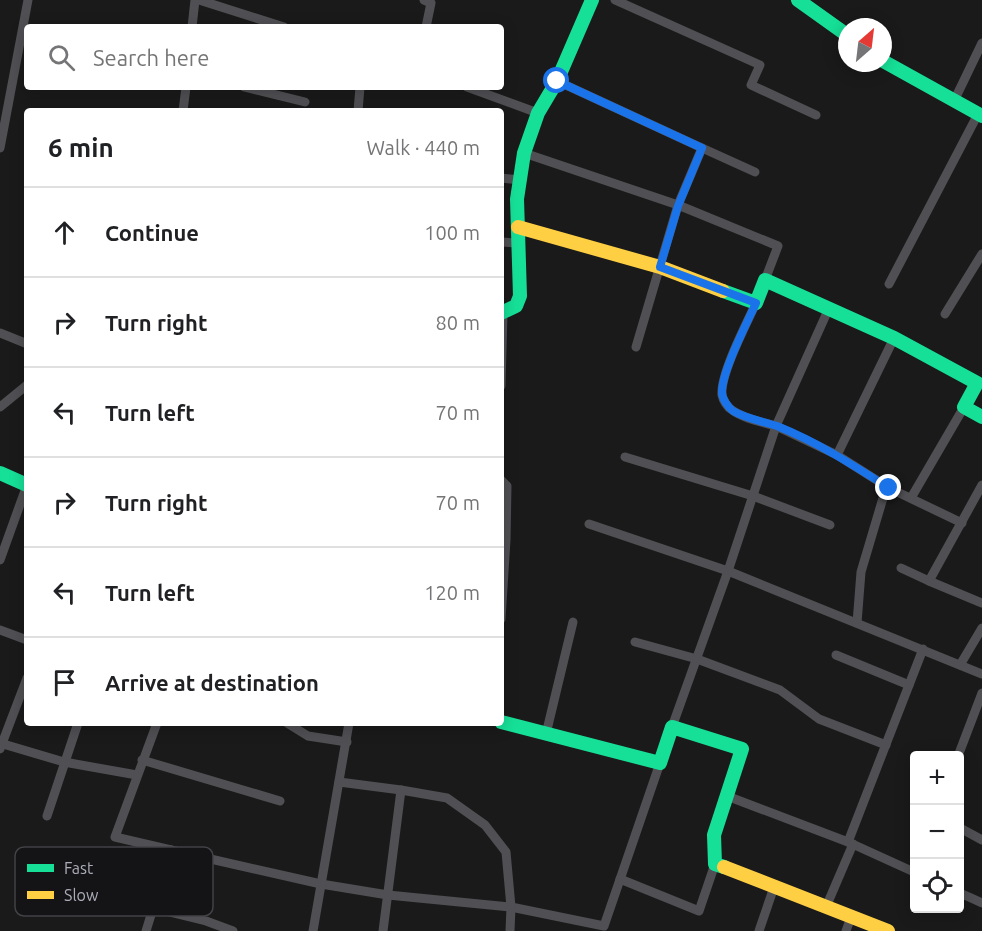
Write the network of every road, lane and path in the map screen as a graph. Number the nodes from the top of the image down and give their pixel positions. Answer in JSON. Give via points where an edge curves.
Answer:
{"nodes":[{"id":1,"x":28,"y":0,"type":"edge"},
{"id":2,"x":197,"y":0,"type":"edge"},
{"id":3,"x":424,"y":0,"type":"edge"},
{"id":4,"x":592,"y":0,"type":"edge"},
{"id":5,"x":615,"y":0,"type":"edge"},
{"id":6,"x":801,"y":1,"type":"edge"},
{"id":7,"x":26,"y":24,"type":"edge"},
{"id":8,"x":193,"y":24,"type":"edge"},
{"id":9,"x":274,"y":24,"type":"edge"},
{"id":10,"x":427,"y":24,"type":"edge"},
{"id":11,"x":838,"y":28,"type":"edge"},
{"id":12,"x":982,"y":43,"type":"edge"},
{"id":13,"x":23,"y":57,"type":"edge"},
{"id":14,"x":892,"y":66,"type":"edge"},
{"id":15,"x":557,"y":81,"type":"junction"},
{"id":16,"x":186,"y":90,"type":"edge"},
{"id":17,"x":256,"y":90,"type":"edge"},
{"id":18,"x":360,"y":90,"type":"edge"},
{"id":19,"x":479,"y":90,"type":"edge"},
{"id":20,"x":0,"y":93,"type":"edge"},
{"id":21,"x":10,"y":96,"type":"junction"},
{"id":22,"x":954,"y":101,"type":"junction"},
{"id":23,"x":305,"y":102,"type":"dead end"},
{"id":24,"x":183,"y":108,"type":"edge"},
{"id":25,"x":358,"y":108,"type":"edge"},
{"id":26,"x":538,"y":113,"type":"junction"},
{"id":27,"x":816,"y":115,"type":"dead end"},
{"id":28,"x":980,"y":115,"type":"edge"},
{"id":29,"x":0,"y":148,"type":"edge"},
{"id":30,"x":702,"y":148,"type":"junction"},
{"id":31,"x":524,"y":153,"type":"junction"},
{"id":32,"x":755,"y":172,"type":"dead end"},
{"id":33,"x":504,"y":178,"type":"edge"},
{"id":34,"x":520,"y":180,"type":"junction"},
{"id":35,"x":678,"y":206,"type":"junction"},
{"id":36,"x":518,"y":226,"type":"junction"},
{"id":37,"x":504,"y":242,"type":"edge"},
{"id":38,"x":518,"y":243,"type":"junction"},
{"id":39,"x":982,"y":254,"type":"edge"},
{"id":40,"x":660,"y":267,"type":"junction"},
{"id":41,"x":765,"y":280,"type":"junction"},
{"id":42,"x":889,"y":284,"type":"dead end"},
{"id":43,"x":756,"y":303,"type":"junction"},
{"id":44,"x":829,"y":308,"type":"junction"},
{"id":45,"x":504,"y":312,"type":"edge"},
{"id":46,"x":945,"y":314,"type":"dead end"},
{"id":47,"x":0,"y":333,"type":"edge"},
{"id":48,"x":894,"y":338,"type":"junction"},
{"id":49,"x":24,"y":343,"type":"edge"},
{"id":50,"x":636,"y":347,"type":"dead end"},
{"id":51,"x":980,"y":379,"type":"edge"},
{"id":52,"x":24,"y":387,"type":"edge"},
{"id":53,"x":0,"y":407,"type":"edge"},
{"id":54,"x":964,"y":407,"type":"junction"},
{"id":55,"x":982,"y":417,"type":"edge"},
{"id":56,"x":776,"y":426,"type":"junction"},
{"id":57,"x":837,"y":455,"type":"junction"},
{"id":58,"x":625,"y":458,"type":"dead end"},
{"id":59,"x":0,"y":473,"type":"edge"},
{"id":60,"x":504,"y":483,"type":"edge"},
{"id":61,"x":24,"y":484,"type":"edge"},
{"id":62,"x":982,"y":486,"type":"edge"},
{"id":63,"x":889,"y":488,"type":"junction"},
{"id":64,"x":24,"y":493,"type":"edge"},
{"id":65,"x":753,"y":496,"type":"junction"},
{"id":66,"x":911,"y":498,"type":"junction"},
{"id":67,"x":962,"y":523,"type":"junction"},
{"id":68,"x":589,"y":524,"type":"dead end"},
{"id":69,"x":830,"y":525,"type":"dead end"},
{"id":70,"x":504,"y":539,"type":"edge"},
{"id":71,"x":0,"y":560,"type":"edge"},
{"id":72,"x":901,"y":568,"type":"dead end"},
{"id":73,"x":728,"y":571,"type":"junction"},
{"id":74,"x":929,"y":581,"type":"junction"},
{"id":75,"x":982,"y":603,"type":"edge"},
{"id":76,"x":573,"y":622,"type":"dead end"},
{"id":77,"x":857,"y":623,"type":"junction"},
{"id":78,"x":982,"y":628,"type":"edge"},
{"id":79,"x":0,"y":630,"type":"edge"},
{"id":80,"x":24,"y":639,"type":"edge"},
{"id":81,"x":635,"y":642,"type":"dead end"},
{"id":82,"x":923,"y":649,"type":"junction"},
{"id":83,"x":836,"y":655,"type":"dead end"},
{"id":84,"x":697,"y":659,"type":"junction"},
{"id":85,"x":960,"y":665,"type":"junction"},
{"id":86,"x":982,"y":674,"type":"edge"},
{"id":87,"x":909,"y":685,"type":"junction"},
{"id":88,"x":24,"y":686,"type":"edge"},
{"id":89,"x":982,"y":693,"type":"edge"},
{"id":90,"x":504,"y":723,"type":"edge"},
{"id":91,"x":77,"y":726,"type":"edge"},
{"id":92,"x":156,"y":726,"type":"edge"},
{"id":93,"x":292,"y":726,"type":"edge"},
{"id":94,"x":349,"y":726,"type":"edge"},
{"id":95,"x":672,"y":727,"type":"junction"},
{"id":96,"x":546,"y":734,"type":"junction"},
{"id":97,"x":347,"y":742,"type":"junction"},
{"id":98,"x":1,"y":745,"type":"edge"},
{"id":99,"x":886,"y":745,"type":"junction"},
{"id":100,"x":960,"y":751,"type":"edge"},
{"id":101,"x":142,"y":760,"type":"junction"},
{"id":102,"x":64,"y":762,"type":"junction"},
{"id":103,"x":660,"y":763,"type":"junction"},
{"id":104,"x":137,"y":775,"type":"junction"},
{"id":105,"x":339,"y":782,"type":"junction"},
{"id":106,"x":401,"y":790,"type":"junction"},
{"id":107,"x":727,"y":796,"type":"junction"},
{"id":108,"x":280,"y":801,"type":"dead end"},
{"id":109,"x":47,"y":816,"type":"dead end"},
{"id":110,"x":964,"y":830,"type":"edge"},
{"id":111,"x":982,"y":840,"type":"edge"},
{"id":112,"x":850,"y":843,"type":"junction"},
{"id":113,"x":158,"y":847,"type":"edge"},
{"id":114,"x":213,"y":860,"type":"edge"},
{"id":115,"x":716,"y":864,"type":"junction"},
{"id":116,"x":910,"y":870,"type":"edge"},
{"id":117,"x":620,"y":879,"type":"junction"},
{"id":118,"x":321,"y":885,"type":"junction"},
{"id":119,"x":774,"y":887,"type":"junction"},
{"id":120,"x":388,"y":895,"type":"junction"},
{"id":121,"x":964,"y":895,"type":"edge"},
{"id":122,"x":982,"y":903,"type":"edge"},
{"id":123,"x":512,"y":907,"type":"junction"},
{"id":124,"x":826,"y":907,"type":"junction"},
{"id":125,"x":151,"y":916,"type":"edge"},
{"id":126,"x":186,"y":916,"type":"edge"},
{"id":127,"x":851,"y":916,"type":"junction"},
{"id":128,"x":146,"y":931,"type":"edge"},
{"id":129,"x":233,"y":931,"type":"edge"},
{"id":130,"x":313,"y":931,"type":"edge"},
{"id":131,"x":383,"y":931,"type":"edge"},
{"id":132,"x":510,"y":931,"type":"edge"},
{"id":133,"x":759,"y":931,"type":"edge"},
{"id":134,"x":846,"y":931,"type":"edge"},
{"id":135,"x":888,"y":931,"type":"edge"}],
"edges":[{"from":1,"to":7,"type":"street"},
{"from":2,"to":8,"type":"street"},
{"from":2,"to":9,"type":"street"},
{"from":3,"to":10,"type":"street","via":[[431,3]]},
{"from":4,"to":15,"type":"street"},
{"from":5,"to":27,"type":"street","via":[[760,65],[751,85]]},
{"from":6,"to":11,"type":"street"},
{"from":12,"to":22,"type":"street"},
{"from":13,"to":21,"type":"street"},
{"from":14,"to":22,"type":"street"},
{"from":15,"to":26,"type":"street"},
{"from":15,"to":30,"type":"street"},
{"from":16,"to":24,"type":"street"},
{"from":17,"to":23,"type":"street"},
{"from":18,"to":25,"type":"street"},
{"from":19,"to":26,"type":"street"},
{"from":20,"to":21,"type":"street"},
{"from":21,"to":29,"type":"street"},
{"from":22,"to":28,"type":"street"},
{"from":26,"to":31,"type":"street"},
{"from":28,"to":42,"type":"street"},
{"from":30,"to":32,"type":"street"},
{"from":30,"to":35,"type":"street"},
{"from":31,"to":34,"type":"street"},
{"from":31,"to":35,"type":"street"},
{"from":33,"to":34,"type":"street"},
{"from":34,"to":36,"type":"street"},
{"from":35,"to":40,"type":"street"},
{"from":35,"to":41,"type":"street","via":[[778,246]]},
{"from":36,"to":38,"type":"street"},
{"from":36,"to":40,"type":"street"},
{"from":37,"to":38,"type":"street"},
{"from":38,"to":45,"type":"street","via":[[520,296],[516,306]]},
{"from":39,"to":46,"type":"street"},
{"from":40,"to":43,"type":"street"},
{"from":40,"to":50,"type":"street"},
{"from":41,"to":43,"type":"street"},
{"from":41,"to":44,"type":"street"},
{"from":43,"to":56,"type":"street","via":[[722,393],[732,410]]},
{"from":44,"to":48,"type":"street"},
{"from":44,"to":56,"type":"street"},
{"from":47,"to":49,"type":"street"},
{"from":48,"to":51,"type":"street"},
{"from":48,"to":57,"type":"street"},
{"from":51,"to":54,"type":"street"},
{"from":52,"to":53,"type":"street"},
{"from":54,"to":55,"type":"street"},
{"from":54,"to":66,"type":"street"},
{"from":56,"to":57,"type":"street"},
{"from":56,"to":65,"type":"street"},
{"from":57,"to":63,"type":"street"},
{"from":58,"to":65,"type":"street"},
{"from":59,"to":61,"type":"street"},
{"from":60,"to":70,"type":"street"},
{"from":62,"to":67,"type":"street"},
{"from":63,"to":66,"type":"street"},
{"from":63,"to":77,"type":"street","via":[[861,572]]},
{"from":64,"to":71,"type":"street"},
{"from":65,"to":69,"type":"street"},
{"from":65,"to":73,"type":"street"},
{"from":66,"to":67,"type":"street"},
{"from":67,"to":74,"type":"street"},
{"from":68,"to":73,"type":"street"},
{"from":72,"to":74,"type":"street"},
{"from":73,"to":77,"type":"street"},
{"from":73,"to":84,"type":"street"},
{"from":74,"to":75,"type":"street"},
{"from":76,"to":96,"type":"street"},
{"from":77,"to":82,"type":"street"},
{"from":78,"to":85,"type":"street"},
{"from":79,"to":80,"type":"street"},
{"from":81,"to":84,"type":"street"},
{"from":82,"to":85,"type":"street"},
{"from":82,"to":87,"type":"street"},
{"from":83,"to":87,"type":"street"},
{"from":84,"to":95,"type":"street"},
{"from":84,"to":99,"type":"street","via":[[780,690],[819,718]]},
{"from":85,"to":86,"type":"street"},
{"from":87,"to":99,"type":"street"},
{"from":88,"to":98,"type":"street"},
{"from":89,"to":100,"type":"street"},
{"from":90,"to":96,"type":"street"},
{"from":91,"to":102,"type":"street"},
{"from":92,"to":101,"type":"street"},
{"from":93,"to":97,"type":"street","via":[[308,736]]},
{"from":94,"to":97,"type":"street"},
{"from":95,"to":103,"type":"street"},
{"from":95,"to":107,"type":"street","via":[[742,749]]},
{"from":96,"to":103,"type":"street"},
{"from":97,"to":105,"type":"street"},
{"from":98,"to":102,"type":"street"},
{"from":99,"to":112,"type":"street"},
{"from":101,"to":104,"type":"street"},
{"from":101,"to":108,"type":"street"},
{"from":102,"to":104,"type":"street"},
{"from":102,"to":109,"type":"street"},
{"from":103,"to":117,"type":"street"},
{"from":104,"to":113,"type":"street","via":[[115,837]]},
{"from":105,"to":106,"type":"street"},
{"from":105,"to":118,"type":"street"},
{"from":106,"to":120,"type":"street"},
{"from":106,"to":123,"type":"street","via":[[447,798],[485,825],[506,852]]},
{"from":107,"to":112,"type":"street"},
{"from":107,"to":115,"type":"street","via":[[714,835]]},
{"from":110,"to":111,"type":"street"},
{"from":112,"to":116,"type":"street"},
{"from":112,"to":124,"type":"street"},
{"from":114,"to":118,"type":"street"},
{"from":115,"to":117,"type":"street","via":[[699,911]]},
{"from":115,"to":119,"type":"street"},
{"from":117,"to":123,"type":"street","via":[[604,926]]},
{"from":118,"to":120,"type":"street"},
{"from":118,"to":130,"type":"street"},
{"from":119,"to":124,"type":"street"},
{"from":119,"to":133,"type":"street"},
{"from":120,"to":123,"type":"street"},
{"from":120,"to":131,"type":"street"},
{"from":121,"to":122,"type":"street"},
{"from":123,"to":132,"type":"street"},
{"from":124,"to":127,"type":"street"},
{"from":125,"to":128,"type":"street"},
{"from":126,"to":129,"type":"street"},
{"from":127,"to":134,"type":"street"},
{"from":127,"to":135,"type":"street"}]}
